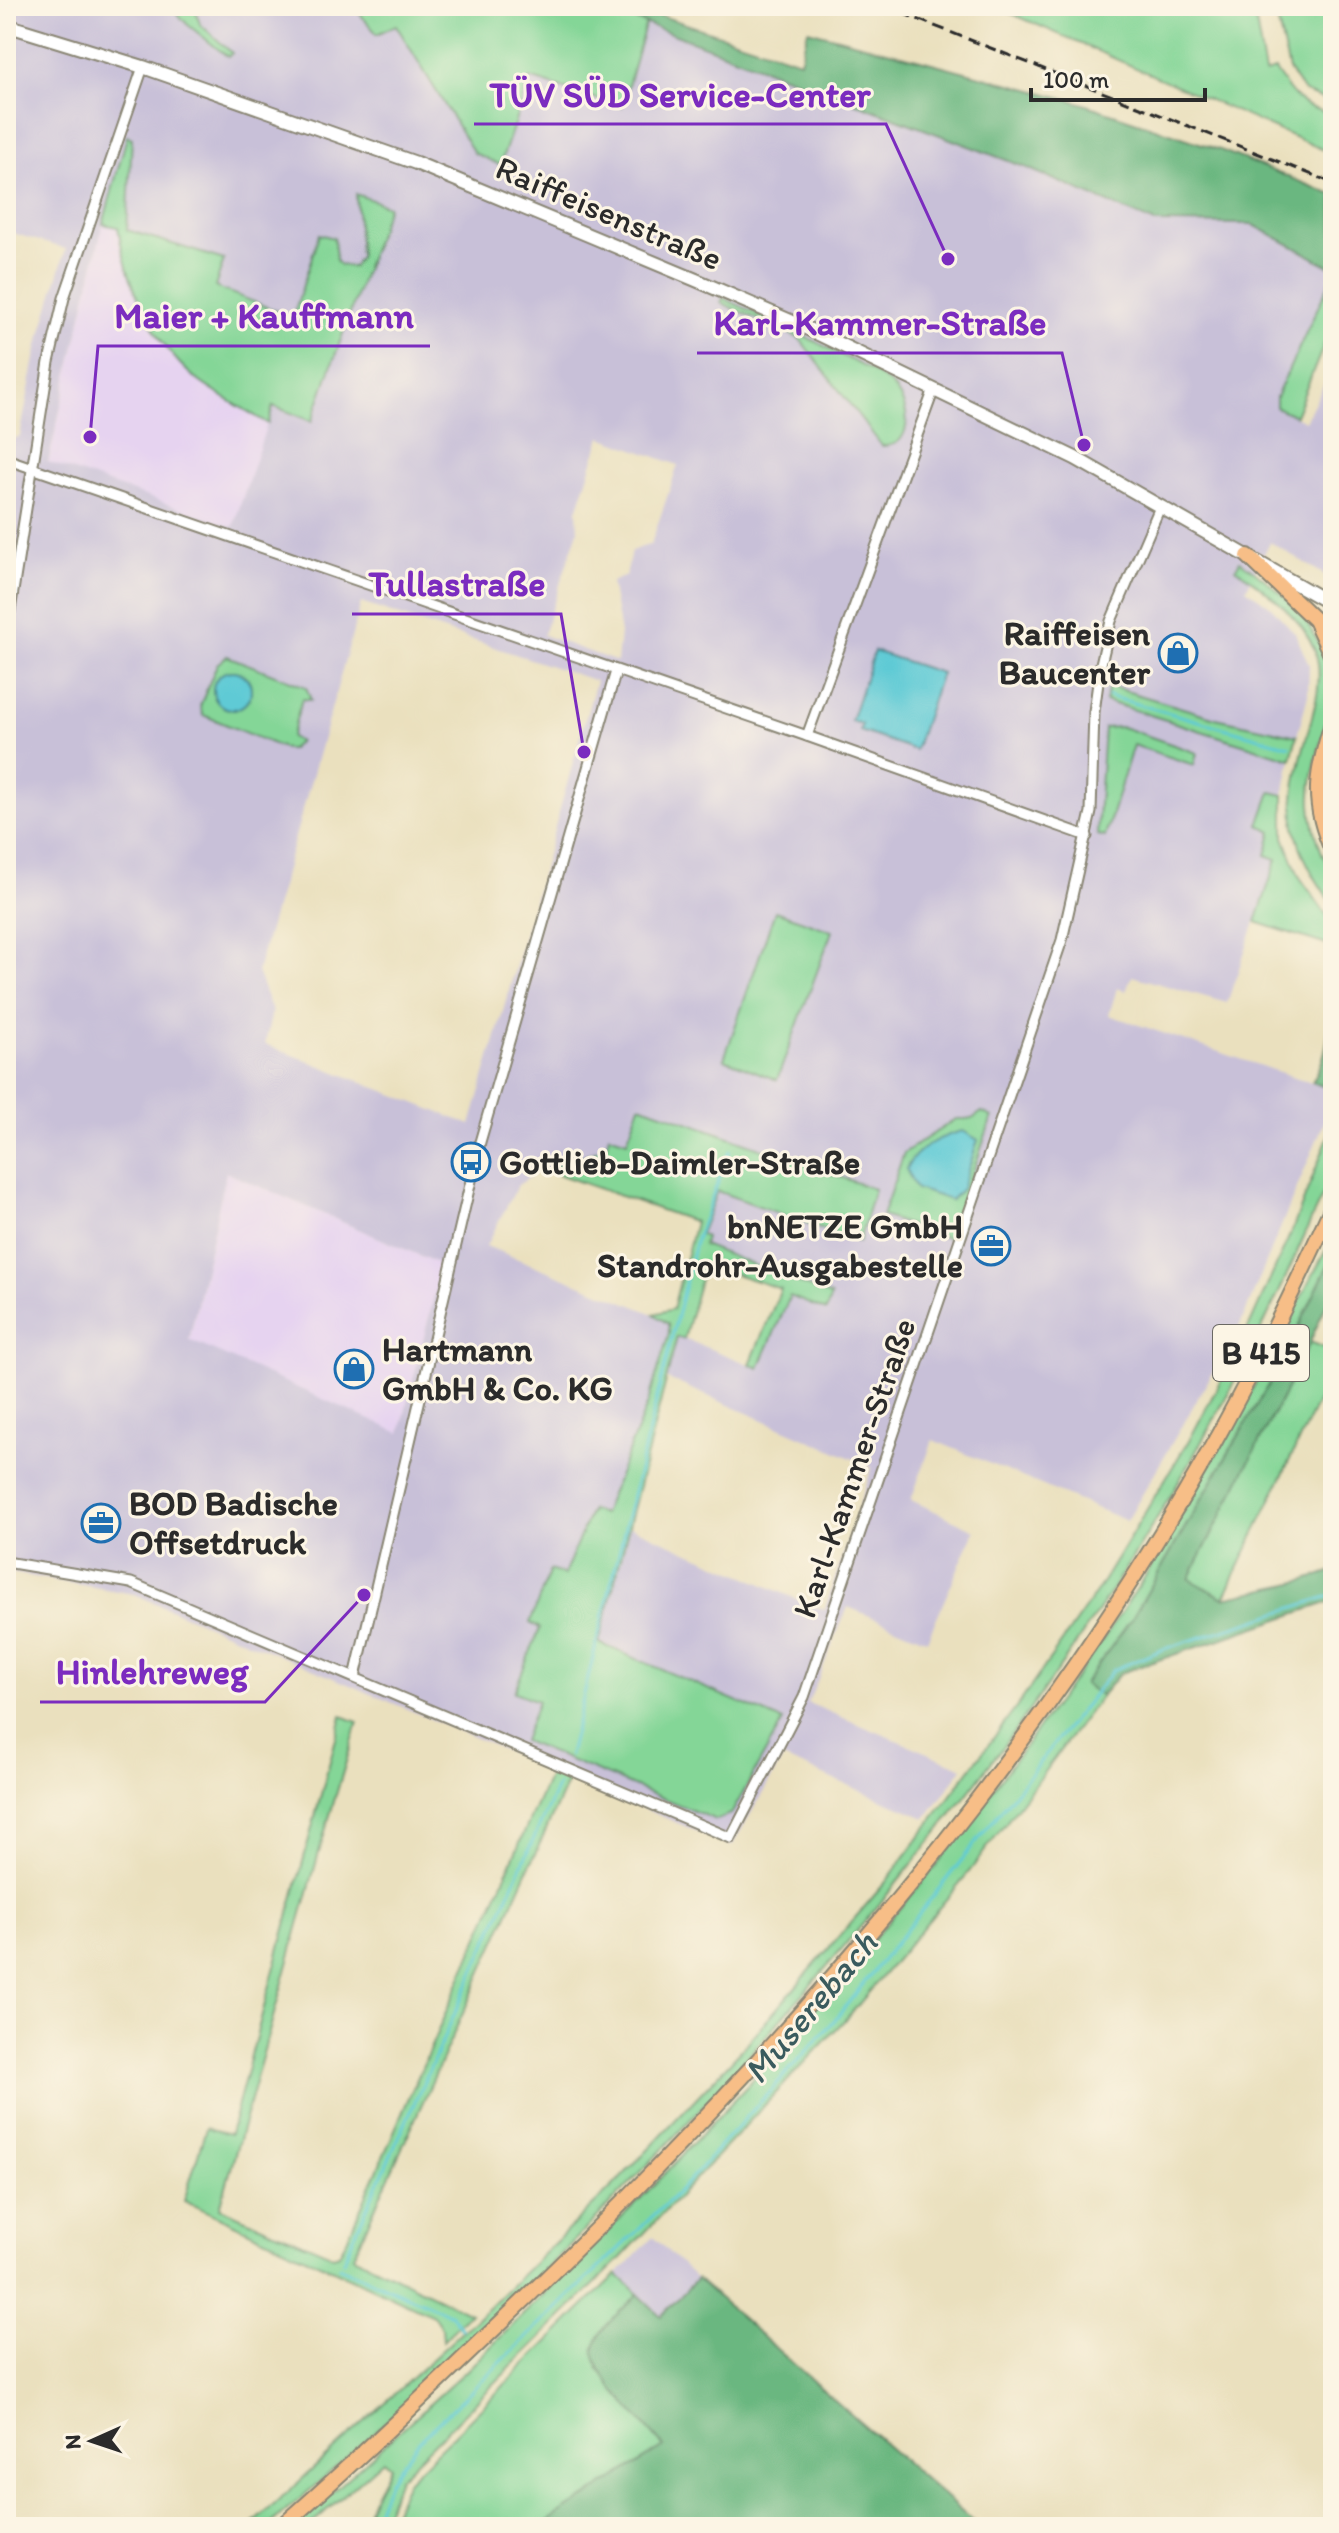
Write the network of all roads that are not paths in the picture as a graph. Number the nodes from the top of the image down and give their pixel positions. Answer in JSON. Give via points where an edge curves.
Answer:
{"nodes":[{"id":1,"x":6,"y":25,"type":"edge"},
{"id":2,"x":143,"y":67,"type":"junction"},
{"id":3,"x":934,"y":389,"type":"junction"},
{"id":4,"x":6,"y":459,"type":"edge"},
{"id":5,"x":32,"y":468,"type":"junction"},
{"id":6,"x":1160,"y":507,"type":"junction"},
{"id":7,"x":1248,"y":556,"type":"junction"},
{"id":8,"x":1333,"y":605,"type":"edge"},
{"id":9,"x":6,"y":636,"type":"edge"},
{"id":10,"x":1333,"y":659,"type":"edge"},
{"id":11,"x":616,"y":671,"type":"junction"},
{"id":12,"x":1333,"y":721,"type":"edge"},
{"id":13,"x":807,"y":736,"type":"junction"},
{"id":14,"x":1087,"y":836,"type":"junction"},
{"id":15,"x":1329,"y":840,"type":"edge"},
{"id":16,"x":1333,"y":852,"type":"edge"},
{"id":17,"x":1333,"y":1205,"type":"edge"},
{"id":18,"x":6,"y":1562,"type":"edge"},
{"id":19,"x":355,"y":1677,"type":"junction"},
{"id":20,"x":281,"y":2527,"type":"edge"}],
"edges":[{"from":1,"to":2,"type":"street","name":"Raiffeisenstraße"},
{"from":2,"to":3,"type":"street","name":"Raiffeisenstraße","via":[[416,163],[802,326]]},
{"from":2,"to":5,"type":"street","via":[[64,298]]},
{"from":3,"to":6,"type":"street","name":"Raiffeisenstraße","via":[[1075,458]]},
{"from":3,"to":13,"type":"street"},
{"from":4,"to":5,"type":"street"},
{"from":5,"to":9,"type":"street"},
{"from":5,"to":11,"type":"street"},
{"from":6,"to":7,"type":"street","name":"Raiffeisenstraße"},
{"from":6,"to":14,"type":"street","name":"Karl-Kammer-Straße","via":[[1111,621],[1100,668]]},
{"from":7,"to":8,"type":"street","name":"Raiffeisenstraße"},
{"from":7,"to":10,"type":"main road","via":[[1315,620]]},
{"from":11,"to":13,"type":"street"},
{"from":11,"to":19,"type":"street","via":[[480,1142]]},
{"from":12,"to":15,"type":"main road","via":[[1318,780],[1319,817]]},
{"from":13,"to":14,"type":"street"},
{"from":14,"to":19,"type":"street","name":"Karl-Kammer-Straße","via":[[1062,940],[804,1697],[731,1838]]},
{"from":15,"to":16,"type":"main road"},
{"from":17,"to":20,"type":"main road","number":"B 415","via":[[1210,1450],[1126,1588],[1057,1690],[897,1901],[682,2144],[575,2252]]},
{"from":18,"to":19,"type":"street","via":[[131,1583]]}]}
